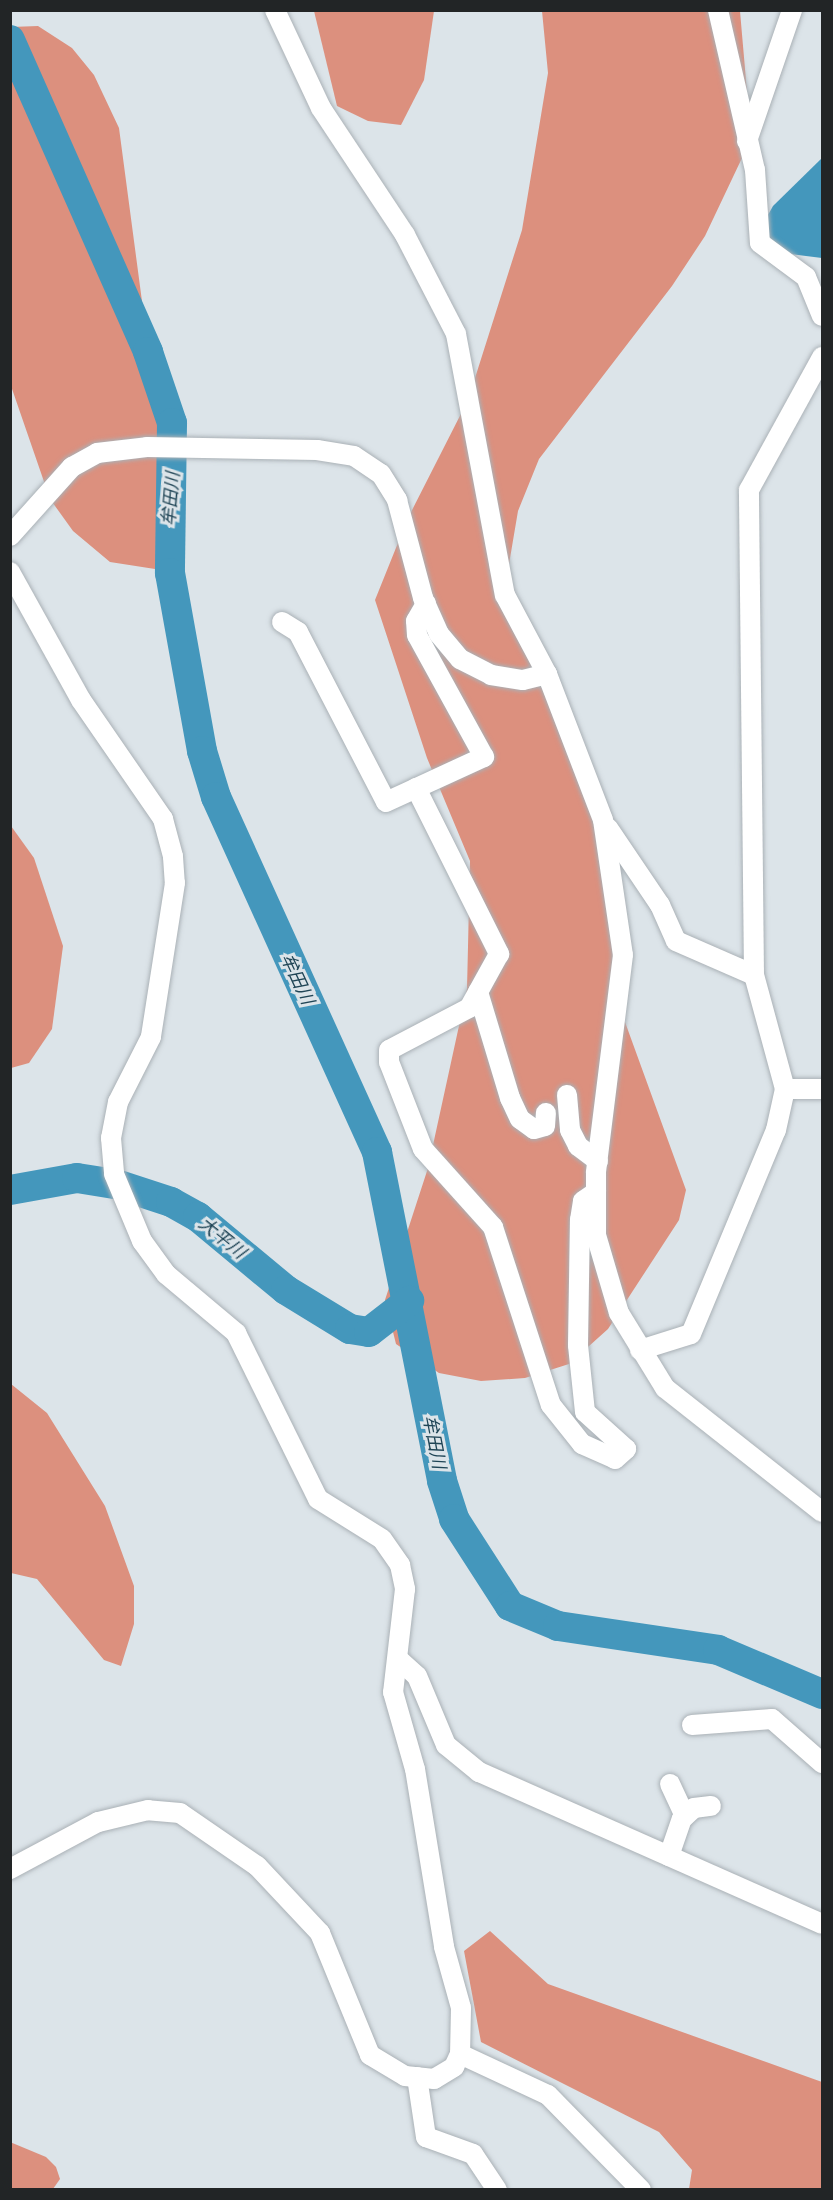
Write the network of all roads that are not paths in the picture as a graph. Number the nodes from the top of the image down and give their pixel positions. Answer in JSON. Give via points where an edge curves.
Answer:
{"nodes":[{"id":1,"x":275,"y":10,"type":"edge"},
{"id":2,"x":718,"y":10,"type":"edge"},
{"id":3,"x":792,"y":10,"type":"edge"},
{"id":4,"x":747,"y":141,"type":"junction"},
{"id":5,"x":814,"y":276,"type":"edge"},
{"id":6,"x":822,"y":316,"type":"edge"},
{"id":7,"x":822,"y":357,"type":"edge"},
{"id":8,"x":10,"y":536,"type":"edge"},
{"id":9,"x":10,"y":572,"type":"edge"},
{"id":10,"x":426,"y":604,"type":"junction"},
{"id":11,"x":282,"y":622,"type":"dead end"},
{"id":12,"x":547,"y":674,"type":"junction"},
{"id":13,"x":416,"y":788,"type":"junction"},
{"id":14,"x":603,"y":820,"type":"junction"},
{"id":15,"x":754,"y":975,"type":"junction"},
{"id":16,"x":478,"y":992,"type":"junction"},
{"id":17,"x":785,"y":1089,"type":"junction"},
{"id":18,"x":822,"y":1089,"type":"edge"},
{"id":19,"x":567,"y":1095,"type":"dead end"},
{"id":20,"x":546,"y":1113,"type":"dead end"},
{"id":21,"x":598,"y":1161,"type":"junction"},
{"id":22,"x":596,"y":1192,"type":"junction"},
{"id":23,"x":640,"y":1350,"type":"junction"},
{"id":24,"x":822,"y":1512,"type":"edge"},
{"id":25,"x":398,"y":1659,"type":"junction"},
{"id":26,"x":692,"y":1725,"type":"dead end"},
{"id":27,"x":822,"y":1763,"type":"edge"},
{"id":28,"x":670,"y":1784,"type":"dead end"},
{"id":29,"x":711,"y":1806,"type":"dead end"},
{"id":30,"x":685,"y":1816,"type":"junction"},
{"id":31,"x":669,"y":1856,"type":"junction"},
{"id":32,"x":10,"y":1869,"type":"edge"},
{"id":33,"x":822,"y":1924,"type":"edge"},
{"id":34,"x":460,"y":2054,"type":"junction"},
{"id":35,"x":417,"y":2077,"type":"junction"},
{"id":36,"x":497,"y":2190,"type":"edge"},
{"id":37,"x":641,"y":2190,"type":"edge"}],
"edges":[{"from":1,"to":12,"type":"street","via":[[321,108],[405,235],[456,334],[505,595]]},
{"from":2,"to":4,"type":"street"},
{"from":3,"to":4,"type":"street"},
{"from":4,"to":5,"type":"street","via":[[760,243]]},
{"from":5,"to":6,"type":"street"},
{"from":7,"to":15,"type":"street","via":[[749,490]]},
{"from":8,"to":10,"type":"street","via":[[72,467],[97,453],[147,447],[354,456],[381,474],[397,500]]},
{"from":9,"to":25,"type":"street","via":[[81,700],[163,819],[173,857],[175,883],[150,1037],[118,1102],[111,1138],[114,1174],[142,1241],[166,1274],[236,1333],[318,1499],[382,1539],[400,1565],[405,1589]]},
{"from":10,"to":12,"type":"street","via":[[439,634],[460,659],[491,675],[523,680]]},
{"from":10,"to":13,"type":"street","via":[[417,635],[484,756]]},
{"from":11,"to":13,"type":"street","via":[[298,632],[386,802]]},
{"from":12,"to":14,"type":"street"},
{"from":13,"to":16,"type":"street","via":[[499,954]]},
{"from":14,"to":15,"type":"street","via":[[660,905],[676,941]]},
{"from":14,"to":21,"type":"street","via":[[623,955]]},
{"from":15,"to":17,"type":"street"},
{"from":16,"to":20,"type":"street","via":[[520,1119],[534,1129],[545,1126]]},
{"from":16,"to":22,"type":"street","via":[[469,1008],[389,1050],[389,1062],[423,1149],[493,1227],[551,1405],[582,1444],[615,1459],[626,1449],[585,1412],[578,1345],[580,1220],[583,1201]]},
{"from":17,"to":18,"type":"street"},
{"from":17,"to":23,"type":"street","via":[[776,1130],[691,1334]]},
{"from":19,"to":21,"type":"street","via":[[570,1130],[579,1146]]},
{"from":21,"to":22,"type":"street"},
{"from":22,"to":23,"type":"street","via":[[596,1235],[608,1280]]},
{"from":23,"to":24,"type":"street","via":[[665,1388]]},
{"from":25,"to":31,"type":"street","via":[[417,1677],[446,1745],[479,1772]]},
{"from":25,"to":34,"type":"street","via":[[393,1692],[415,1769],[444,1947],[461,2008]]},
{"from":26,"to":27,"type":"street","via":[[772,1719]]},
{"from":28,"to":30,"type":"street"},
{"from":29,"to":30,"type":"street"},
{"from":30,"to":31,"type":"street"},
{"from":31,"to":33,"type":"street"},
{"from":32,"to":35,"type":"street","via":[[98,1822],[148,1810],[180,1813],[224,1840],[291,1900],[320,1933],[369,2055]]},
{"from":34,"to":35,"type":"street","via":[[454,2067],[434,2079]]},
{"from":34,"to":37,"type":"street","via":[[548,2095]]},
{"from":35,"to":36,"type":"street","via":[[426,2137],[473,2154]]}]}
